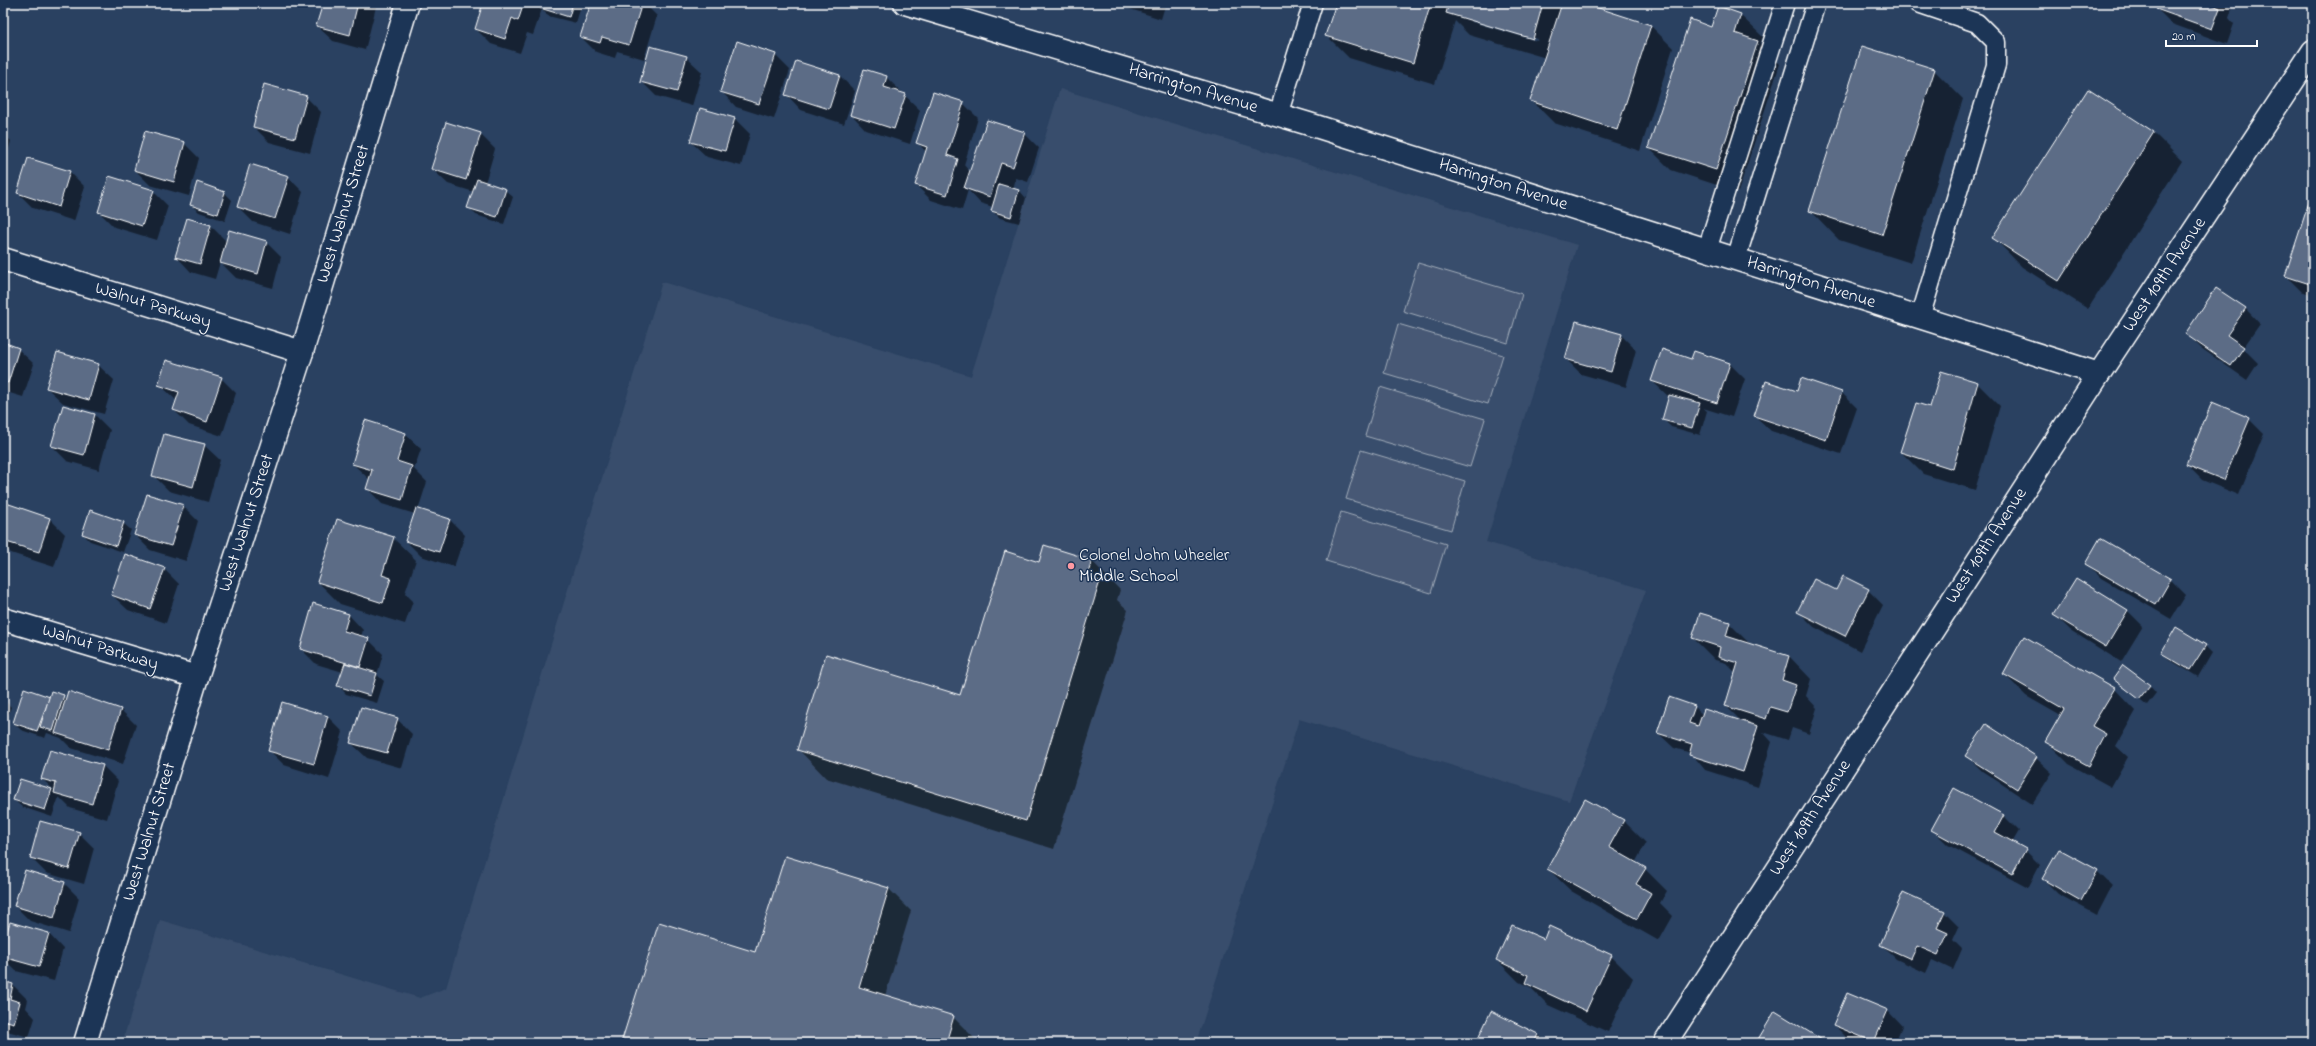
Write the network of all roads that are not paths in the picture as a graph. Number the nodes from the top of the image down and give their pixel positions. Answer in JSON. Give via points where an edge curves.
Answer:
{"nodes":[{"id":1,"x":408,"y":3,"type":"edge"},
{"id":2,"x":905,"y":3,"type":"edge"},
{"id":3,"x":1313,"y":3,"type":"edge"},
{"id":4,"x":1785,"y":3,"type":"edge"},
{"id":5,"x":1816,"y":3,"type":"edge"},
{"id":6,"x":1918,"y":3,"type":"edge"},
{"id":7,"x":2313,"y":51,"type":"edge"},
{"id":8,"x":1278,"y":115,"type":"junction"},
{"id":9,"x":1707,"y":250,"type":"junction"},
{"id":10,"x":3,"y":259,"type":"edge"},
{"id":11,"x":1736,"y":260,"type":"junction"},
{"id":12,"x":1920,"y":318,"type":"junction"},
{"id":13,"x":302,"y":352,"type":"junction"},
{"id":14,"x":2099,"y":374,"type":"junction"},
{"id":15,"x":3,"y":619,"type":"edge"},
{"id":16,"x":197,"y":677,"type":"junction"},
{"id":17,"x":85,"y":1043,"type":"edge"},
{"id":18,"x":1665,"y":1043,"type":"edge"}],
"edges":[{"from":1,"to":13,"type":"street","name":"West Walnut Street"},
{"from":2,"to":8,"type":"street","name":"Harrington Avenue"},
{"from":3,"to":8,"type":"lane"},
{"from":4,"to":9,"type":"lane"},
{"from":5,"to":11,"type":"lane"},
{"from":6,"to":12,"type":"lane","via":[[1977,23],[1996,42],[1996,66]]},
{"from":7,"to":14,"type":"street","name":"West 109th Avenue"},
{"from":8,"to":9,"type":"street","name":"Harrington Avenue"},
{"from":9,"to":11,"type":"street","name":"Harrington Avenue"},
{"from":10,"to":13,"type":"street","name":"Walnut Parkway"},
{"from":11,"to":12,"type":"street","name":"Harrington Avenue"},
{"from":12,"to":14,"type":"street","name":"Harrington Avenue"},
{"from":13,"to":16,"type":"street","name":"West Walnut Street"},
{"from":14,"to":18,"type":"street","name":"West 109th Avenue"},
{"from":15,"to":16,"type":"street","name":"Walnut Parkway"},
{"from":16,"to":17,"type":"street","name":"West Walnut Street"}]}
